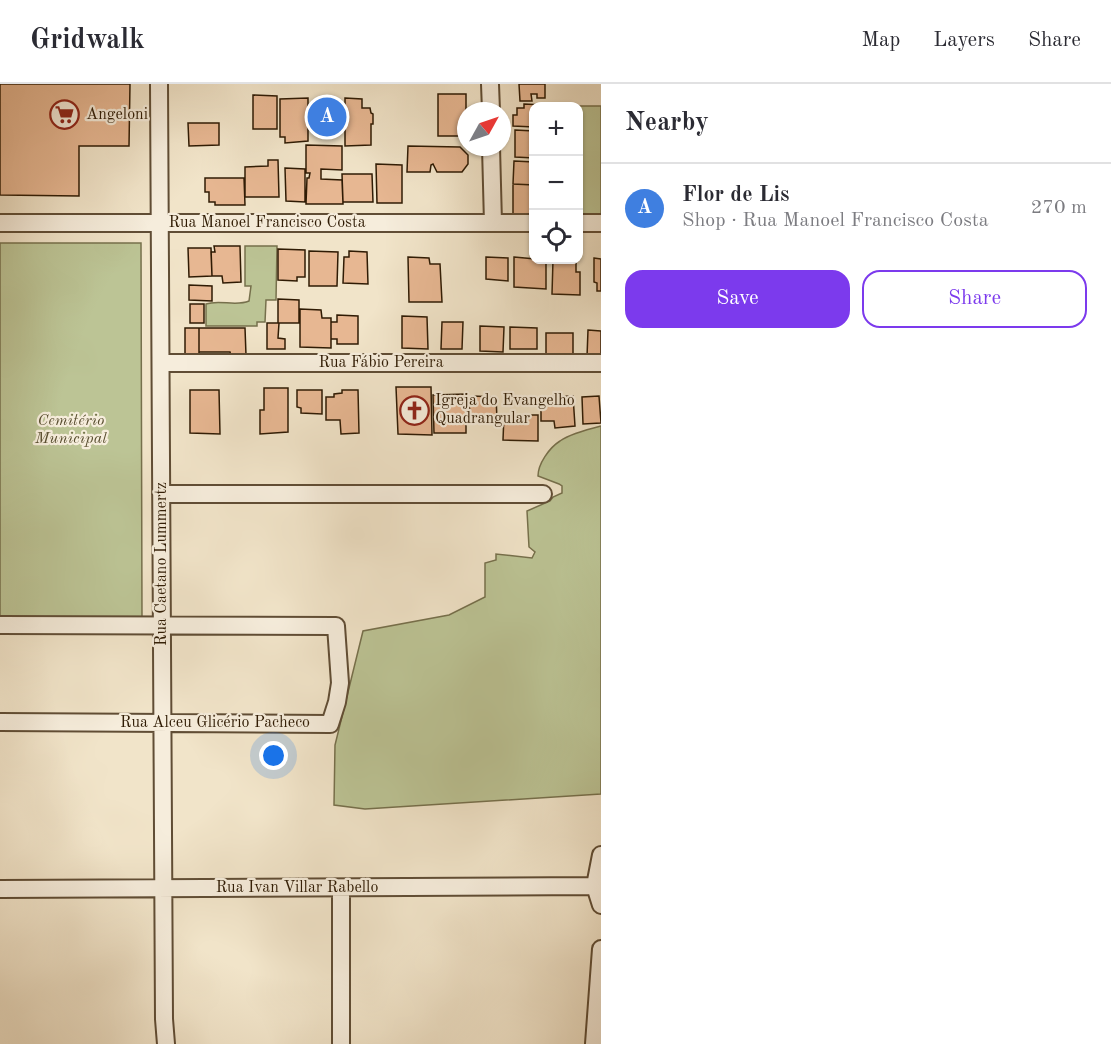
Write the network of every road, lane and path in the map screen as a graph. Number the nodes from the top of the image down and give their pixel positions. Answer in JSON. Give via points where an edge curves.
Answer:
{"nodes":[{"id":1,"x":159,"y":84,"type":"edge"},
{"id":2,"x":490,"y":84,"type":"edge"},
{"id":3,"x":491,"y":102,"type":"edge"},
{"id":4,"x":492,"y":156,"type":"edge"},
{"id":5,"x":0,"y":223,"type":"edge"},
{"id":6,"x":160,"y":223,"type":"junction"},
{"id":7,"x":493,"y":223,"type":"junction"},
{"id":8,"x":529,"y":223,"type":"edge"},
{"id":9,"x":583,"y":223,"type":"edge"},
{"id":10,"x":601,"y":223,"type":"edge"},
{"id":11,"x":160,"y":363,"type":"junction"},
{"id":12,"x":601,"y":363,"type":"edge"},
{"id":13,"x":161,"y":494,"type":"junction"},
{"id":14,"x":543,"y":494,"type":"dead end"},
{"id":15,"x":0,"y":625,"type":"edge"},
{"id":16,"x":162,"y":626,"type":"junction"},
{"id":17,"x":0,"y":722,"type":"edge"},
{"id":18,"x":163,"y":723,"type":"junction"},
{"id":19,"x":601,"y":855,"type":"edge"},
{"id":20,"x":595,"y":886,"type":"junction"},
{"id":21,"x":341,"y":888,"type":"junction"},
{"id":22,"x":164,"y":889,"type":"junction"},
{"id":23,"x":0,"y":890,"type":"edge"},
{"id":24,"x":601,"y":905,"type":"edge"},
{"id":25,"x":601,"y":949,"type":"edge"},
{"id":26,"x":166,"y":1044,"type":"edge"},
{"id":27,"x":341,"y":1044,"type":"edge"},
{"id":28,"x":594,"y":1044,"type":"edge"}],
"edges":[{"from":1,"to":6,"type":"street","name":"Rua Caetano Lummertz"},
{"from":2,"to":3,"type":"street"},
{"from":4,"to":7,"type":"street"},
{"from":5,"to":6,"type":"street","name":"Rua Manoel Francisco Costa"},
{"from":6,"to":7,"type":"street","name":"Rua Manoel Francisco Costa"},
{"from":6,"to":11,"type":"street","name":"Rua Caetano Lummertz"},
{"from":7,"to":8,"type":"street","name":"Rua Manoel Francisco Costa"},
{"from":9,"to":10,"type":"street"},
{"from":11,"to":12,"type":"street","name":"Rua Fábio Pereira"},
{"from":11,"to":13,"type":"street","name":"Rua Caetano Lummertz"},
{"from":13,"to":14,"type":"street"},
{"from":13,"to":16,"type":"street","name":"Rua Caetano Lummertz"},
{"from":15,"to":16,"type":"street"},
{"from":16,"to":18,"type":"street","name":"Rua Caetano Lummertz"},
{"from":16,"to":18,"type":"street","name":"Rua Alceu Glicério Pacheco","via":[[336,626],[340,683],[330,724]]},
{"from":17,"to":18,"type":"street","name":"Rua Alceu Glicério Pacheco"},
{"from":18,"to":22,"type":"street","name":"Rua Caetano Lummertz"},
{"from":19,"to":20,"type":"street"},
{"from":20,"to":21,"type":"street","name":"Rua Ivan Villar Rabello"},
{"from":20,"to":24,"type":"street"},
{"from":21,"to":22,"type":"street","name":"Rua Ivan Villar Rabello"},
{"from":21,"to":27,"type":"street"},
{"from":22,"to":23,"type":"street","name":"Rua Ivan Villar Rabello"},
{"from":22,"to":26,"type":"street","name":"Rua Caetano Lummertz"},
{"from":25,"to":28,"type":"street"}]}
